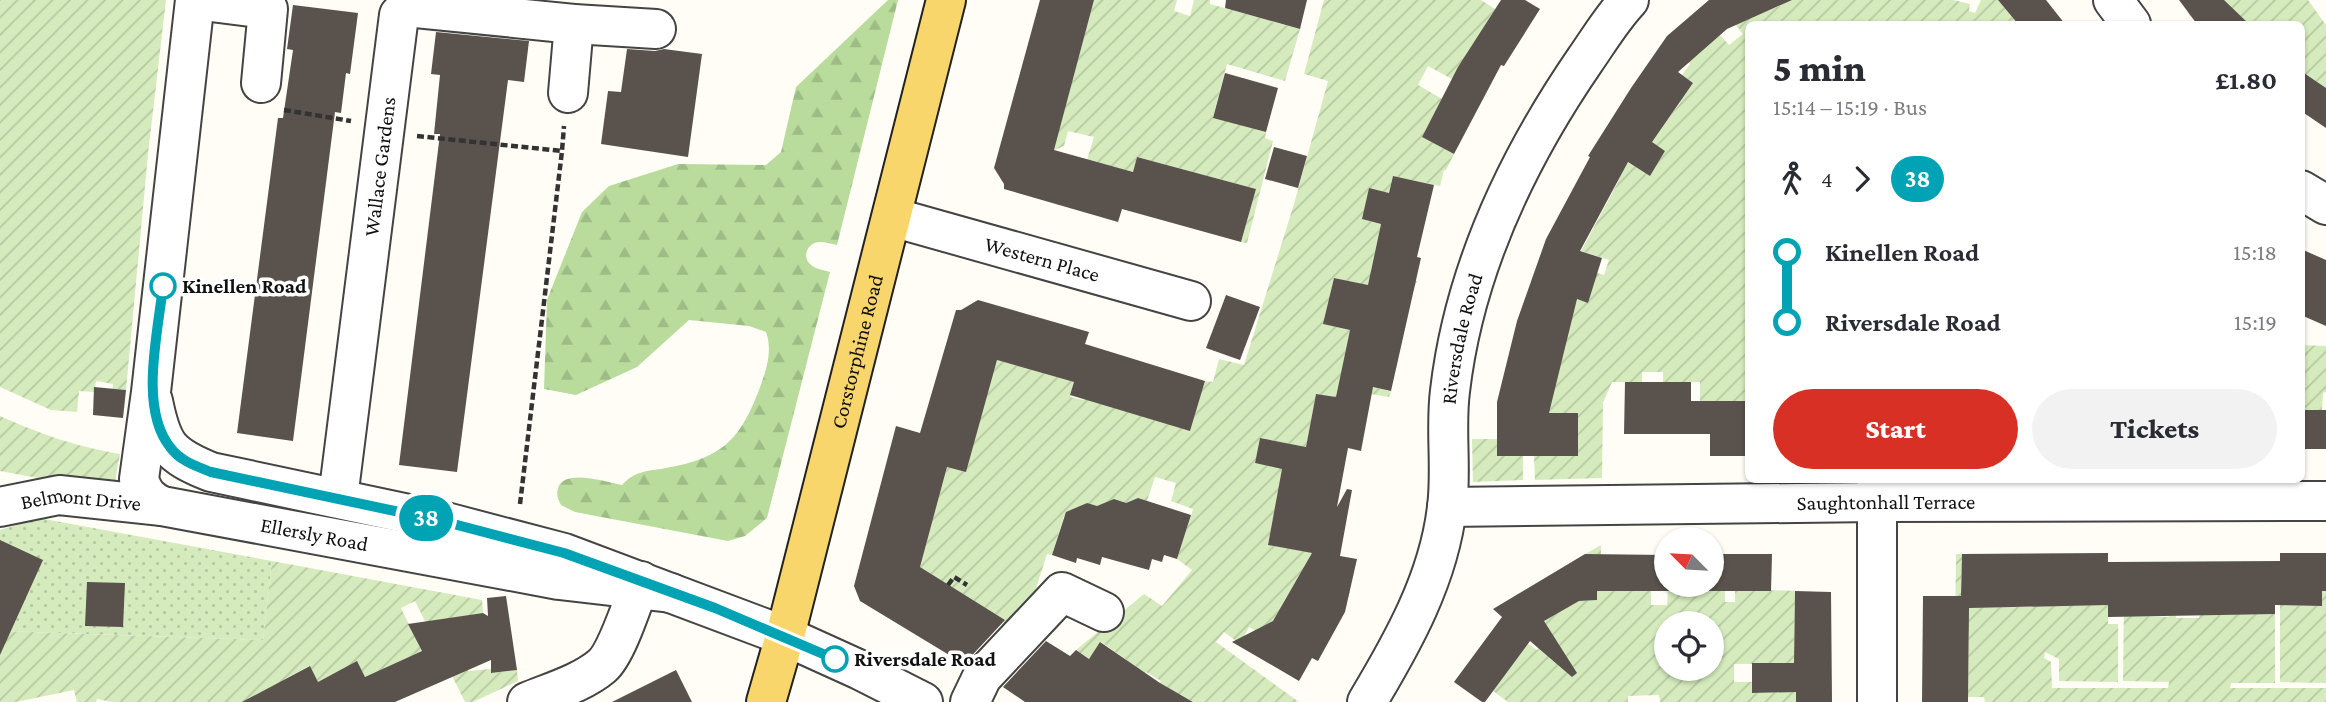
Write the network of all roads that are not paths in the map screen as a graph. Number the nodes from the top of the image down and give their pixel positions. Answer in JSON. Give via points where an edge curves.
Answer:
{"nodes":[{"id":1,"x":195,"y":0,"type":"edge"},
{"id":2,"x":946,"y":0,"type":"edge"},
{"id":3,"x":1629,"y":0,"type":"edge"},
{"id":4,"x":2113,"y":0,"type":"edge"},
{"id":5,"x":2129,"y":21,"type":"edge"},
{"id":6,"x":574,"y":24,"type":"junction"},
{"id":7,"x":656,"y":29,"type":"dead end"},
{"id":8,"x":261,"y":83,"type":"road end"},
{"id":9,"x":568,"y":93,"type":"road end"},
{"id":10,"x":2305,"y":192,"type":"edge"},
{"id":11,"x":2326,"y":205,"type":"edge"},
{"id":12,"x":892,"y":217,"type":"junction"},
{"id":13,"x":1191,"y":301,"type":"dead end"},
{"id":14,"x":151,"y":392,"type":"junction"},
{"id":15,"x":0,"y":484,"type":"edge"},
{"id":16,"x":1877,"y":491,"type":"edge"},
{"id":17,"x":59,"y":495,"type":"junction"},
{"id":18,"x":338,"y":498,"type":"junction"},
{"id":19,"x":2326,"y":501,"type":"edge"},
{"id":20,"x":162,"y":506,"type":"junction"},
{"id":21,"x":0,"y":507,"type":"edge"},
{"id":22,"x":1447,"y":507,"type":"junction"},
{"id":23,"x":650,"y":588,"type":"junction"},
{"id":24,"x":1104,"y":612,"type":"dead end"},
{"id":25,"x":785,"y":636,"type":"junction"},
{"id":26,"x":527,"y":702,"type":"edge"},
{"id":27,"x":766,"y":702,"type":"edge"},
{"id":28,"x":923,"y":702,"type":"edge"},
{"id":29,"x":970,"y":702,"type":"edge"},
{"id":30,"x":1367,"y":702,"type":"edge"},
{"id":31,"x":1877,"y":702,"type":"edge"}],
"edges":[{"from":1,"to":8,"type":"street","via":[[268,9]]},
{"from":1,"to":14,"type":"street","name":"Ellersly Road"},
{"from":2,"to":12,"type":"main road","name":"Corstorphine Road"},
{"from":3,"to":22,"type":"street","name":"Riversdale Road","via":[[1530,148],[1494,223],[1469,293],[1450,391]]},
{"from":4,"to":5,"type":"street"},
{"from":6,"to":7,"type":"street","name":"Wallace Gardens"},
{"from":6,"to":9,"type":"street"},
{"from":6,"to":18,"type":"street","name":"Wallace Gardens","via":[[406,7],[399,15]]},
{"from":10,"to":11,"type":"street"},
{"from":12,"to":13,"type":"street","name":"Western Place"},
{"from":12,"to":25,"type":"main road","name":"Corstorphine Road"},
{"from":14,"to":18,"type":"street","name":"Ellersly Road","via":[[159,429],[170,449],[186,462],[211,472]]},
{"from":14,"to":20,"type":"street","name":"Ellersly Road","via":[[139,479],[142,490]]},
{"from":15,"to":17,"type":"street"},
{"from":16,"to":19,"type":"street","name":"Saughtonhall Terrace"},
{"from":16,"to":22,"type":"street","name":"Saughtonhall Terrace"},
{"from":16,"to":31,"type":"street"},
{"from":17,"to":20,"type":"street","name":"Belmont Drive"},
{"from":17,"to":21,"type":"street","name":"Belmont Drive"},
{"from":18,"to":23,"type":"street","name":"Ellersly Road","via":[[564,553]]},
{"from":20,"to":23,"type":"street","name":"Ellersly Road","via":[[545,577]]},
{"from":22,"to":30,"type":"street","name":"Riversdale Road","via":[[1430,580],[1397,652]]},
{"from":23,"to":25,"type":"street","name":"Ellersly Road"},
{"from":23,"to":26,"type":"street","via":[[604,664]]},
{"from":24,"to":29,"type":"street","via":[[1062,592],[982,677]]},
{"from":25,"to":27,"type":"main road","name":"Corstorphine Road"},
{"from":25,"to":28,"type":"street","name":"Ellersly Road"}]}
